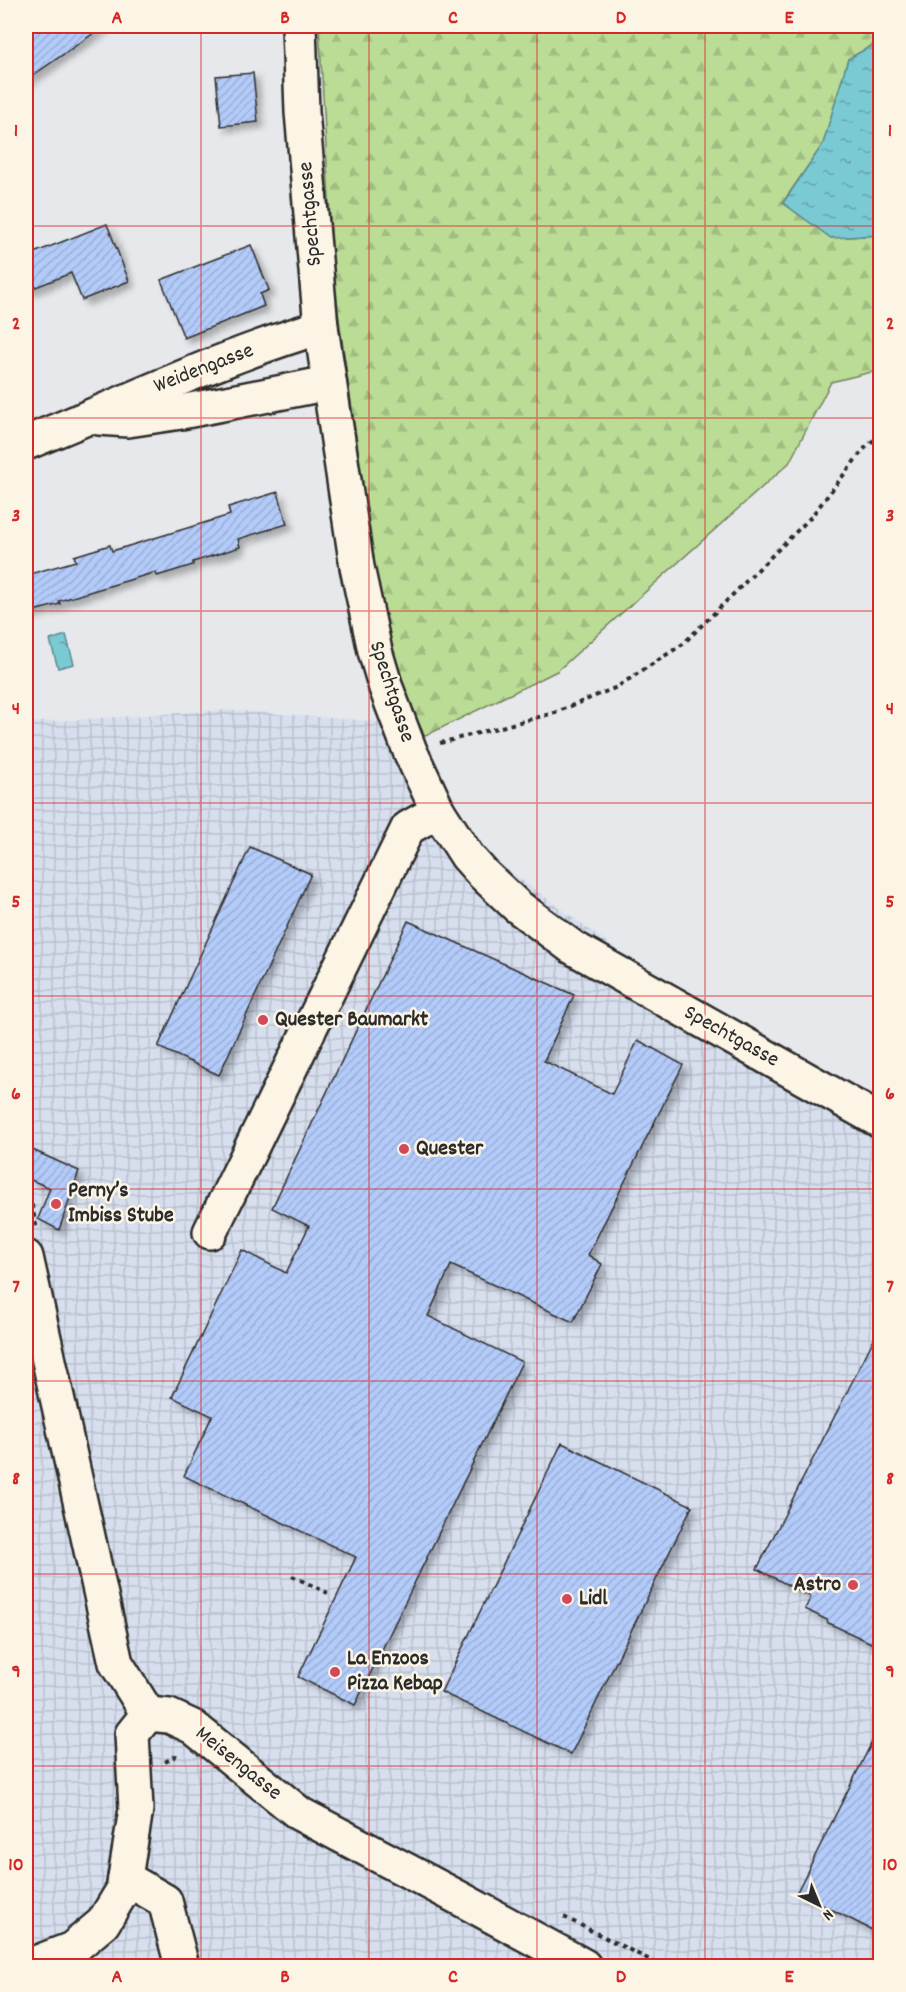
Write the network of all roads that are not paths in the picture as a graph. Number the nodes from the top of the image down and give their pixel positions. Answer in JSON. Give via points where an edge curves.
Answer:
{"nodes":[{"id":1,"x":299,"y":26,"type":"edge"},
{"id":2,"x":321,"y":327,"type":"junction"},
{"id":3,"x":329,"y":383,"type":"junction"},
{"id":4,"x":88,"y":418,"type":"junction"},
{"id":5,"x":26,"y":443,"type":"edge"},
{"id":6,"x":438,"y":811,"type":"junction"},
{"id":7,"x":880,"y":1121,"type":"edge"},
{"id":8,"x":210,"y":1232,"type":"dead end"},
{"id":9,"x":32,"y":1249,"type":"edge"},
{"id":10,"x":148,"y":1714,"type":"junction"},
{"id":11,"x":125,"y":1878,"type":"junction"},
{"id":12,"x":27,"y":1966,"type":"edge"},
{"id":13,"x":182,"y":1966,"type":"edge"},
{"id":14,"x":584,"y":1966,"type":"edge"}],
"edges":[{"from":1,"to":2,"type":"street","name":"Spechtgasse","via":[[302,112]]},
{"from":2,"to":3,"type":"street","name":"Spechtgasse"},
{"from":2,"to":4,"type":"street","name":"Weidengasse","via":[[290,335]]},
{"from":3,"to":4,"type":"street","name":"Weidengasse","via":[[128,420]]},
{"from":3,"to":6,"type":"street","name":"Spechtgasse","via":[[357,567],[386,688]]},
{"from":4,"to":5,"type":"street","name":"Weidengasse"},
{"from":6,"to":7,"type":"street","name":"Spechtgasse","via":[[466,856],[483,874],[517,906],[572,947]]},
{"from":6,"to":8,"type":"street","via":[[408,828]]},
{"from":9,"to":10,"type":"street","via":[[116,1663]]},
{"from":10,"to":11,"type":"street","via":[[132,1734],[136,1809]]},
{"from":10,"to":14,"type":"street","name":"Meisengasse","via":[[170,1716],[194,1727],[300,1814]]},
{"from":11,"to":12,"type":"street","via":[[123,1890],[103,1923],[72,1949]]},
{"from":11,"to":13,"type":"street","via":[[165,1901]]}]}
